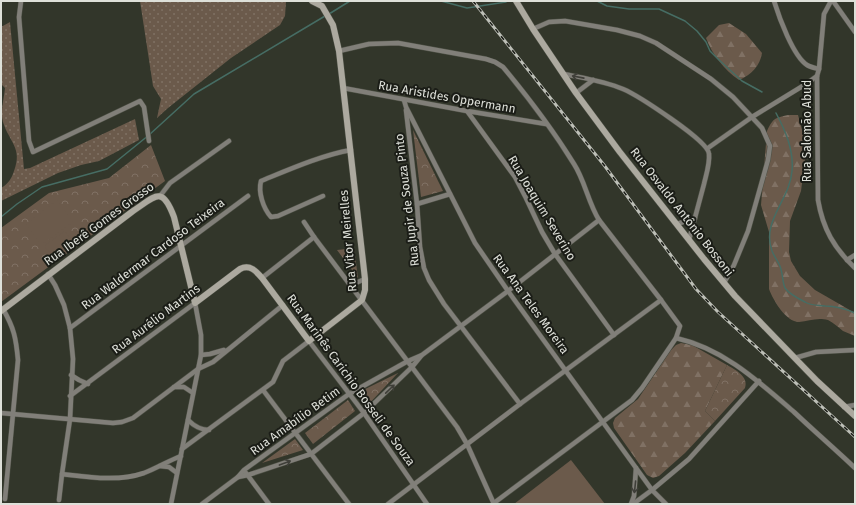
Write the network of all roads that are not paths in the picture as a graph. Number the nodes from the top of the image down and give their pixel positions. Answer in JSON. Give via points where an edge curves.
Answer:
{"nodes":[{"id":1,"x":21,"y":1,"type":"edge"},
{"id":2,"x":312,"y":1,"type":"edge"},
{"id":3,"x":516,"y":1,"type":"edge"},
{"id":4,"x":774,"y":1,"type":"edge"},
{"id":5,"x":832,"y":1,"type":"edge"},
{"id":6,"x":323,"y":6,"type":"edge"},
{"id":7,"x":533,"y":29,"type":"junction"},
{"id":8,"x":855,"y":32,"type":"edge"},
{"id":9,"x":340,"y":51,"type":"junction"},
{"id":10,"x":818,"y":69,"type":"junction"},
{"id":11,"x":564,"y":74,"type":"junction"},
{"id":12,"x":816,"y":76,"type":"junction"},
{"id":13,"x":593,"y":80,"type":"junction"},
{"id":14,"x":343,"y":88,"type":"junction"},
{"id":15,"x":576,"y":93,"type":"junction"},
{"id":16,"x":404,"y":100,"type":"junction"},
{"id":17,"x":406,"y":107,"type":"junction"},
{"id":18,"x":467,"y":111,"type":"junction"},
{"id":19,"x":752,"y":117,"type":"junction"},
{"id":20,"x":546,"y":124,"type":"junction"},
{"id":21,"x":149,"y":141,"type":"dead end"},
{"id":22,"x":229,"y":141,"type":"dead end"},
{"id":23,"x":708,"y":148,"type":"junction"},
{"id":24,"x":350,"y":150,"type":"junction"},
{"id":25,"x":450,"y":194,"type":"junction"},
{"id":26,"x":160,"y":196,"type":"junction"},
{"id":27,"x":248,"y":196,"type":"dead end"},
{"id":28,"x":324,"y":196,"type":"dead end"},
{"id":29,"x":417,"y":204,"type":"junction"},
{"id":30,"x":695,"y":218,"type":"junction"},
{"id":31,"x":599,"y":220,"type":"junction"},
{"id":32,"x":304,"y":222,"type":"dead end"},
{"id":33,"x":677,"y":224,"type":"junction"},
{"id":34,"x":314,"y":237,"type":"junction"},
{"id":35,"x":689,"y":240,"type":"junction"},
{"id":36,"x":180,"y":246,"type":"junction"},
{"id":37,"x":555,"y":254,"type":"junction"},
{"id":38,"x":855,"y":255,"type":"edge"},
{"id":39,"x":847,"y":260,"type":"junction"},
{"id":40,"x":855,"y":268,"type":"edge"},
{"id":41,"x":256,"y":270,"type":"joint"},
{"id":42,"x":48,"y":274,"type":"junction"},
{"id":43,"x":262,"y":278,"type":"junction"},
{"id":44,"x":365,"y":279,"type":"junction"},
{"id":45,"x":724,"y":283,"type":"junction"},
{"id":46,"x":351,"y":285,"type":"junction"},
{"id":47,"x":508,"y":291,"type":"junction"},
{"id":48,"x":362,"y":300,"type":"junction"},
{"id":49,"x":662,"y":300,"type":"junction"},
{"id":50,"x":195,"y":303,"type":"junction"},
{"id":51,"x":283,"y":305,"type":"junction"},
{"id":52,"x":2,"y":310,"type":"edge"},
{"id":53,"x":460,"y":327,"type":"junction"},
{"id":54,"x":70,"y":328,"type":"junction"},
{"id":55,"x":614,"y":335,"type":"junction"},
{"id":56,"x":676,"y":338,"type":"junction"},
{"id":57,"x":309,"y":341,"type":"junction"},
{"id":58,"x":227,"y":349,"type":"junction"},
{"id":59,"x":855,"y":350,"type":"edge"},
{"id":60,"x":201,"y":355,"type":"junction"},
{"id":61,"x":422,"y":355,"type":"junction"},
{"id":62,"x":795,"y":358,"type":"junction"},
{"id":63,"x":408,"y":361,"type":"junction"},
{"id":64,"x":412,"y":367,"type":"junction"},
{"id":65,"x":198,"y":369,"type":"junction"},
{"id":66,"x":566,"y":370,"type":"junction"},
{"id":67,"x":72,"y":375,"type":"junction"},
{"id":68,"x":759,"y":381,"type":"junction"},
{"id":69,"x":88,"y":384,"type":"junction"},
{"id":70,"x":174,"y":387,"type":"junction"},
{"id":71,"x":263,"y":390,"type":"junction"},
{"id":72,"x":193,"y":393,"type":"junction"},
{"id":73,"x":349,"y":394,"type":"junction"},
{"id":74,"x":70,"y":396,"type":"junction"},
{"id":75,"x":520,"y":404,"type":"junction"},
{"id":76,"x":855,"y":405,"type":"edge"},
{"id":77,"x":844,"y":407,"type":"junction"},
{"id":78,"x":1,"y":413,"type":"edge"},
{"id":79,"x":13,"y":414,"type":"junction"},
{"id":80,"x":364,"y":414,"type":"junction"},
{"id":81,"x":855,"y":416,"type":"edge"},
{"id":82,"x":70,"y":419,"type":"junction"},
{"id":83,"x":188,"y":420,"type":"junction"},
{"id":84,"x":602,"y":422,"type":"junction"},
{"id":85,"x":209,"y":430,"type":"junction"},
{"id":86,"x":296,"y":434,"type":"junction"},
{"id":87,"x":467,"y":444,"type":"junction"},
{"id":88,"x":182,"y":449,"type":"junction"},
{"id":89,"x":311,"y":454,"type":"junction"},
{"id":90,"x":181,"y":456,"type":"junction"},
{"id":91,"x":158,"y":466,"type":"junction"},
{"id":92,"x":1,"y":468,"type":"edge"},
{"id":93,"x":636,"y":468,"type":"junction"},
{"id":94,"x":855,"y":468,"type":"edge"},
{"id":95,"x":7,"y":469,"type":"junction"},
{"id":96,"x":244,"y":470,"type":"junction"},
{"id":97,"x":177,"y":473,"type":"junction"},
{"id":98,"x":62,"y":474,"type":"junction"},
{"id":99,"x":248,"y":475,"type":"junction"},
{"id":100,"x":238,"y":477,"type":"junction"},
{"id":101,"x":414,"y":484,"type":"junction"},
{"id":102,"x":652,"y":490,"type":"junction"},
{"id":103,"x":5,"y":499,"type":"dead end"},
{"id":104,"x":59,"y":500,"type":"dead end"},
{"id":105,"x":171,"y":504,"type":"edge"},
{"id":106,"x":202,"y":504,"type":"edge"},
{"id":107,"x":269,"y":504,"type":"edge"},
{"id":108,"x":349,"y":504,"type":"edge"},
{"id":109,"x":388,"y":504,"type":"edge"},
{"id":110,"x":427,"y":504,"type":"edge"},
{"id":111,"x":494,"y":504,"type":"edge"},
{"id":112,"x":632,"y":504,"type":"edge"},
{"id":113,"x":666,"y":504,"type":"edge"}],
"edges":[{"from":1,"to":21,"type":"street","via":[[19,17],[29,141],[33,152],[140,101],[144,107]]},
{"from":2,"to":6,"type":"street"},
{"from":3,"to":7,"type":"street","name":"Rua Osvaldo Antônio Bossoni"},
{"from":4,"to":10,"type":"street","name":"Rua Salomão Abud","via":[[799,57],[807,65]]},
{"from":5,"to":8,"type":"street"},
{"from":5,"to":10,"type":"street","via":[[824,14]]},
{"from":6,"to":9,"type":"street","name":"Rua Vitor Meirelles"},
{"from":7,"to":11,"type":"street","name":"Rua Osvaldo Antônio Bossoni"},
{"from":7,"to":19,"type":"street","via":[[548,22],[565,21],[640,36],[656,43],[711,79]]},
{"from":9,"to":14,"type":"street","name":"Rua Vitor Meirelles"},
{"from":9,"to":20,"type":"street","via":[[369,44],[398,43],[495,62],[503,67]]},
{"from":10,"to":12,"type":"street","name":"Rua Salomão Abud"},
{"from":13,"to":11,"type":"street","one_way":true},
{"from":11,"to":15,"type":"street","name":"Rua Osvaldo Antônio Bossoni"},
{"from":12,"to":19,"type":"street"},
{"from":12,"to":39,"type":"street","name":"Rua Salomão Abud","via":[[818,200],[821,218],[828,234]]},
{"from":13,"to":15,"type":"street"},
{"from":13,"to":23,"type":"street","via":[[631,93],[672,119]]},
{"from":14,"to":16,"type":"street","name":"Rua Aristides Oppermann"},
{"from":14,"to":24,"type":"street","name":"Rua Vitor Meirelles"},
{"from":15,"to":33,"type":"street","name":"Rua Osvaldo Antônio Bossoni"},
{"from":16,"to":17,"type":"street","name":"Rua Ana Teles Moreira"},
{"from":16,"to":18,"type":"street","name":"Rua Aristides Oppermann"},
{"from":17,"to":25,"type":"street","name":"Rua Ana Teles Moreira"},
{"from":17,"to":29,"type":"street","name":"Rua Jupir de Souza Pinto"},
{"from":18,"to":20,"type":"street","name":"Rua Aristides Oppermann"},
{"from":18,"to":37,"type":"street","name":"Rua Joaquim Severino","via":[[514,177]]},
{"from":19,"to":23,"type":"street"},
{"from":19,"to":45,"type":"street","via":[[762,128],[770,146],[768,160],[748,232]]},
{"from":20,"to":31,"type":"street","via":[[574,164]]},
{"from":22,"to":26,"type":"street","name":"Rua Iberê Gomes Grosso","via":[[170,183]]},
{"from":23,"to":30,"type":"street","via":[[710,153]]},
{"from":24,"to":28,"type":"street","via":[[270,177],[261,181],[260,185],[260,193],[271,217]]},
{"from":24,"to":44,"type":"street","name":"Rua Vitor Meirelles"},
{"from":25,"to":29,"type":"street"},
{"from":25,"to":47,"type":"street","name":"Rua Ana Teles Moreira","via":[[475,243]]},
{"from":26,"to":36,"type":"street","via":[[169,204]]},
{"from":26,"to":42,"type":"street","name":"Rua Iberê Gomes Grosso","via":[[153,197],[132,211]]},
{"from":27,"to":36,"type":"street","name":"Rua Waldermar Cardoso Teixeira"},
{"from":29,"to":53,"type":"street","name":"Rua Jupir de Souza Pinto","via":[[424,268]]},
{"from":30,"to":33,"type":"street"},
{"from":30,"to":35,"type":"street"},
{"from":31,"to":37,"type":"street"},
{"from":31,"to":49,"type":"street"},
{"from":32,"to":34,"type":"street"},
{"from":33,"to":35,"type":"street","name":"Rua Osvaldo Antônio Bossoni"},
{"from":34,"to":43,"type":"street"},
{"from":34,"to":46,"type":"street"},
{"from":35,"to":45,"type":"street","name":"Rua Osvaldo Antônio Bossoni"},
{"from":36,"to":50,"type":"street"},
{"from":36,"to":54,"type":"street","name":"Rua Waldermar Cardoso Teixeira"},
{"from":37,"to":47,"type":"street"},
{"from":37,"to":55,"type":"street","name":"Rua Joaquim Severino"},
{"from":38,"to":39,"type":"street"},
{"from":39,"to":40,"type":"street","name":"Rua Salomão Abud"},
{"from":41,"to":43,"type":"street","name":"Rua Marinês Carichio Bosseli de Souza"},
{"from":41,"to":50,"type":"street","name":"Rua Aurélio Martins","via":[[245,267],[240,269]]},
{"from":42,"to":52,"type":"street","name":"Rua Iberê Gomes Grosso"},
{"from":42,"to":54,"type":"street","via":[[64,305]]},
{"from":43,"to":51,"type":"street","name":"Rua Marinês Carichio Bosseli de Souza"},
{"from":44,"to":46,"type":"street"},
{"from":44,"to":48,"type":"street","name":"Rua Vitor Meirelles","via":[[366,290]]},
{"from":45,"to":62,"type":"street","name":"Rua Osvaldo Antônio Bossoni"},
{"from":46,"to":48,"type":"street"},
{"from":47,"to":53,"type":"street"},
{"from":47,"to":66,"type":"street","name":"Rua Ana Teles Moreira"},
{"from":48,"to":57,"type":"street"},
{"from":48,"to":63,"type":"street","name":"Rua Vitor Meirelles"},
{"from":49,"to":55,"type":"street"},
{"from":49,"to":56,"type":"street","via":[[680,326]]},
{"from":50,"to":60,"type":"street","via":[[201,335]]},
{"from":50,"to":69,"type":"street","name":"Rua Aurélio Martins"},
{"from":51,"to":57,"type":"street","name":"Rua Marinês Carichio Bosseli de Souza"},
{"from":51,"to":58,"type":"street"},
{"from":52,"to":79,"type":"street","via":[[10,321],[18,352]]},
{"from":53,"to":61,"type":"street"},
{"from":53,"to":75,"type":"street","name":"Rua Jupir de Souza Pinto"},
{"from":54,"to":67,"type":"street"},
{"from":55,"to":66,"type":"street"},
{"from":56,"to":68,"type":"street","via":[[692,341],[740,366]]},
{"from":56,"to":84,"type":"street","via":[[632,400]]},
{"from":57,"to":71,"type":"street","via":[[283,361],[273,382]]},
{"from":57,"to":73,"type":"street","name":"Rua Marinês Carichio Bosseli de Souza"},
{"from":58,"to":60,"type":"street"},
{"from":58,"to":65,"type":"street","via":[[213,362]]},
{"from":59,"to":62,"type":"street","via":[[816,352]]},
{"from":60,"to":65,"type":"street"},
{"from":61,"to":63,"type":"street","name":"Rua Amabílio Betim"},
{"from":61,"to":64,"type":"street","name":"Rua Amabílio Betim"},
{"from":62,"to":77,"type":"street","name":"Rua Osvaldo Antônio Bossoni"},
{"from":63,"to":64,"type":"street","name":"Rua Vitor Meirelles"},
{"from":63,"to":73,"type":"street","name":"Rua Amabílio Betim"},
{"from":80,"to":64,"type":"street","name":"Rua Amabílio Betim","one_way":true},
{"from":64,"to":87,"type":"street","name":"Rua Vitor Meirelles"},
{"from":65,"to":70,"type":"street"},
{"from":65,"to":72,"type":"street"},
{"from":66,"to":75,"type":"street"},
{"from":66,"to":84,"type":"street","name":"Rua Ana Teles Moreira"},
{"from":67,"to":69,"type":"street"},
{"from":67,"to":74,"type":"street"},
{"from":68,"to":94,"type":"street"},
{"from":68,"to":102,"type":"street","via":[[689,459]]},
{"from":69,"to":74,"type":"street","name":"Rua Aurélio Martins"},
{"from":70,"to":72,"type":"street","via":[[184,387]]},
{"from":70,"to":82,"type":"street","via":[[133,418],[122,422]]},
{"from":71,"to":85,"type":"street"},
{"from":71,"to":86,"type":"street"},
{"from":72,"to":83,"type":"street"},
{"from":73,"to":80,"type":"street","name":"Rua Marinês Carichio Bosseli de Souza"},
{"from":73,"to":86,"type":"street","name":"Rua Amabílio Betim"},
{"from":74,"to":82,"type":"street"},
{"from":75,"to":87,"type":"street"},
{"from":76,"to":77,"type":"street"},
{"from":77,"to":81,"type":"street","name":"Rua Osvaldo Antônio Bossoni"},
{"from":78,"to":79,"type":"street"},
{"from":79,"to":82,"type":"street"},
{"from":79,"to":95,"type":"street"},
{"from":80,"to":89,"type":"street","name":"Rua Amabílio Betim"},
{"from":80,"to":101,"type":"street","name":"Rua Marinês Carichio Bosseli de Souza"},
{"from":82,"to":98,"type":"street"},
{"from":83,"to":85,"type":"street","via":[[200,429]]},
{"from":83,"to":88,"type":"street"},
{"from":84,"to":93,"type":"street","name":"Rua Ana Teles Moreira"},
{"from":84,"to":111,"type":"street"},
{"from":85,"to":88,"type":"street"},
{"from":86,"to":89,"type":"street"},
{"from":86,"to":96,"type":"street","name":"Rua Amabílio Betim"},
{"from":87,"to":101,"type":"street"},
{"from":87,"to":111,"type":"street","name":"Rua Vitor Meirelles"},
{"from":88,"to":90,"type":"street"},
{"from":99,"to":89,"type":"street","name":"Rua Amabílio Betim","one_way":true},
{"from":89,"to":108,"type":"street"},
{"from":90,"to":91,"type":"street"},
{"from":90,"to":97,"type":"street"},
{"from":91,"to":97,"type":"street","via":[[169,467]]},
{"from":91,"to":98,"type":"street","via":[[143,473],[112,478]]},
{"from":92,"to":95,"type":"street"},
{"from":93,"to":102,"type":"street","name":"Rua Ana Teles Moreira"},
{"from":93,"to":112,"type":"street","one_way":true},
{"from":95,"to":103,"type":"street"},
{"from":96,"to":99,"type":"street"},
{"from":96,"to":100,"type":"street","name":"Rua Amabílio Betim"},
{"from":97,"to":105,"type":"street"},
{"from":98,"to":104,"type":"street"},
{"from":99,"to":100,"type":"street","name":"Rua Amabílio Betim"},
{"from":99,"to":107,"type":"street"},
{"from":100,"to":106,"type":"street","name":"Rua Amabílio Betim"},
{"from":101,"to":109,"type":"street"},
{"from":101,"to":110,"type":"street","name":"Rua Marinês Carichio Bosseli de Souza"},
{"from":102,"to":112,"type":"street"},
{"from":102,"to":113,"type":"street","name":"Rua Ana Teles Moreira"}]}
